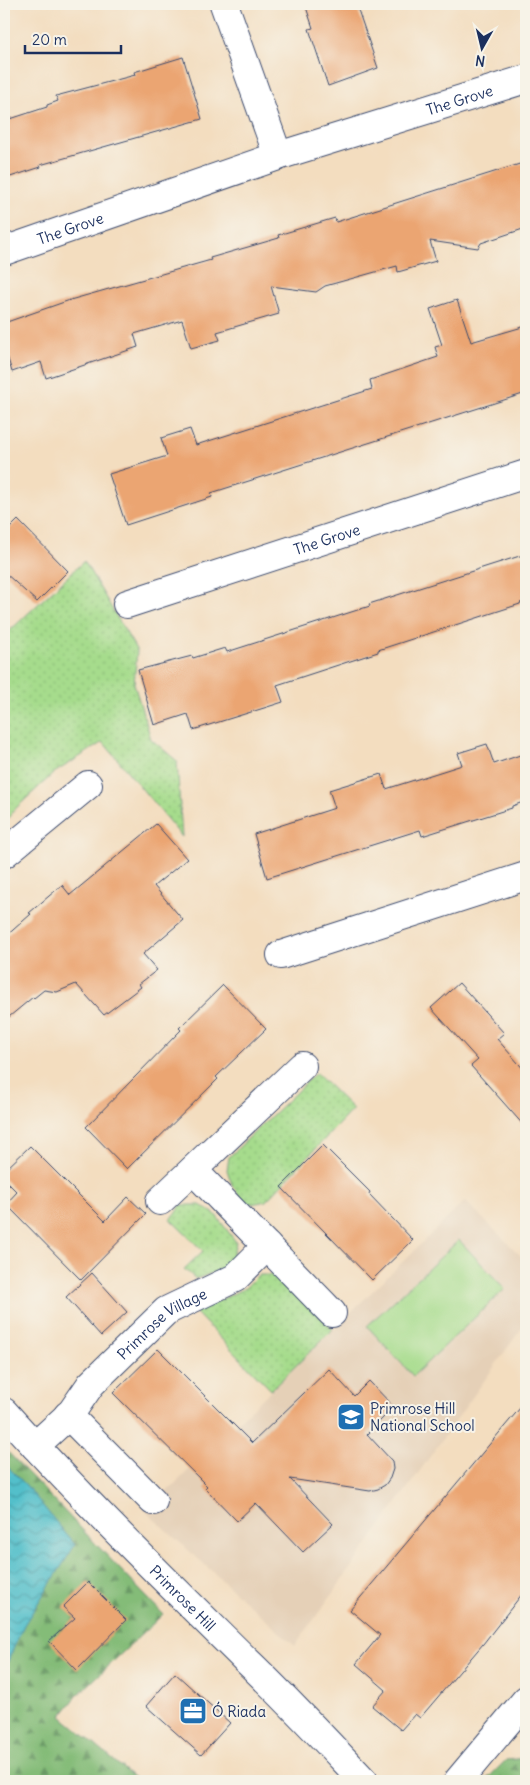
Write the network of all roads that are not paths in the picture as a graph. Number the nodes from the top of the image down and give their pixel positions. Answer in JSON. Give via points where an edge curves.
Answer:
{"nodes":[{"id":1,"x":224,"y":4,"type":"edge"},
{"id":2,"x":526,"y":79,"type":"edge"},
{"id":3,"x":278,"y":156,"type":"junction"},
{"id":4,"x":4,"y":251,"type":"edge"},
{"id":5,"x":526,"y":474,"type":"edge"},
{"id":6,"x":127,"y":604,"type":"dead end"},
{"id":7,"x":88,"y":785,"type":"dead end"},
{"id":8,"x":4,"y":854,"type":"edge"},
{"id":9,"x":526,"y":876,"type":"edge"},
{"id":10,"x":281,"y":955,"type":"dead end"},
{"id":11,"x":302,"y":1066,"type":"dead end"},
{"id":12,"x":193,"y":1170,"type":"junction"},
{"id":13,"x":160,"y":1201,"type":"dead end"},
{"id":14,"x":267,"y":1246,"type":"junction"},
{"id":15,"x":332,"y":1313,"type":"dead end"},
{"id":16,"x":4,"y":1412,"type":"edge"},
{"id":17,"x":68,"y":1415,"type":"junction"},
{"id":18,"x":34,"y":1446,"type":"junction"},
{"id":19,"x":153,"y":1501,"type":"dead end"},
{"id":20,"x":526,"y":1700,"type":"edge"},
{"id":21,"x":364,"y":1781,"type":"edge"},
{"id":22,"x":458,"y":1781,"type":"edge"}],
"edges":[{"from":1,"to":3,"type":"street"},
{"from":2,"to":3,"type":"street","name":"The Grove"},
{"from":3,"to":4,"type":"street","name":"The Grove"},
{"from":5,"to":6,"type":"street","name":"The Grove"},
{"from":7,"to":8,"type":"street"},
{"from":9,"to":10,"type":"street"},
{"from":11,"to":12,"type":"street"},
{"from":12,"to":13,"type":"street"},
{"from":12,"to":14,"type":"street"},
{"from":14,"to":15,"type":"street"},
{"from":14,"to":17,"type":"street","name":"Primrose Village","via":[[235,1278],[166,1311],[91,1384]]},
{"from":16,"to":18,"type":"street","name":"Primrose Hill"},
{"from":17,"to":18,"type":"street","name":"Primrose Village"},
{"from":17,"to":19,"type":"street"},
{"from":18,"to":21,"type":"street","name":"Primrose Hill"},
{"from":20,"to":22,"type":"street"}]}
